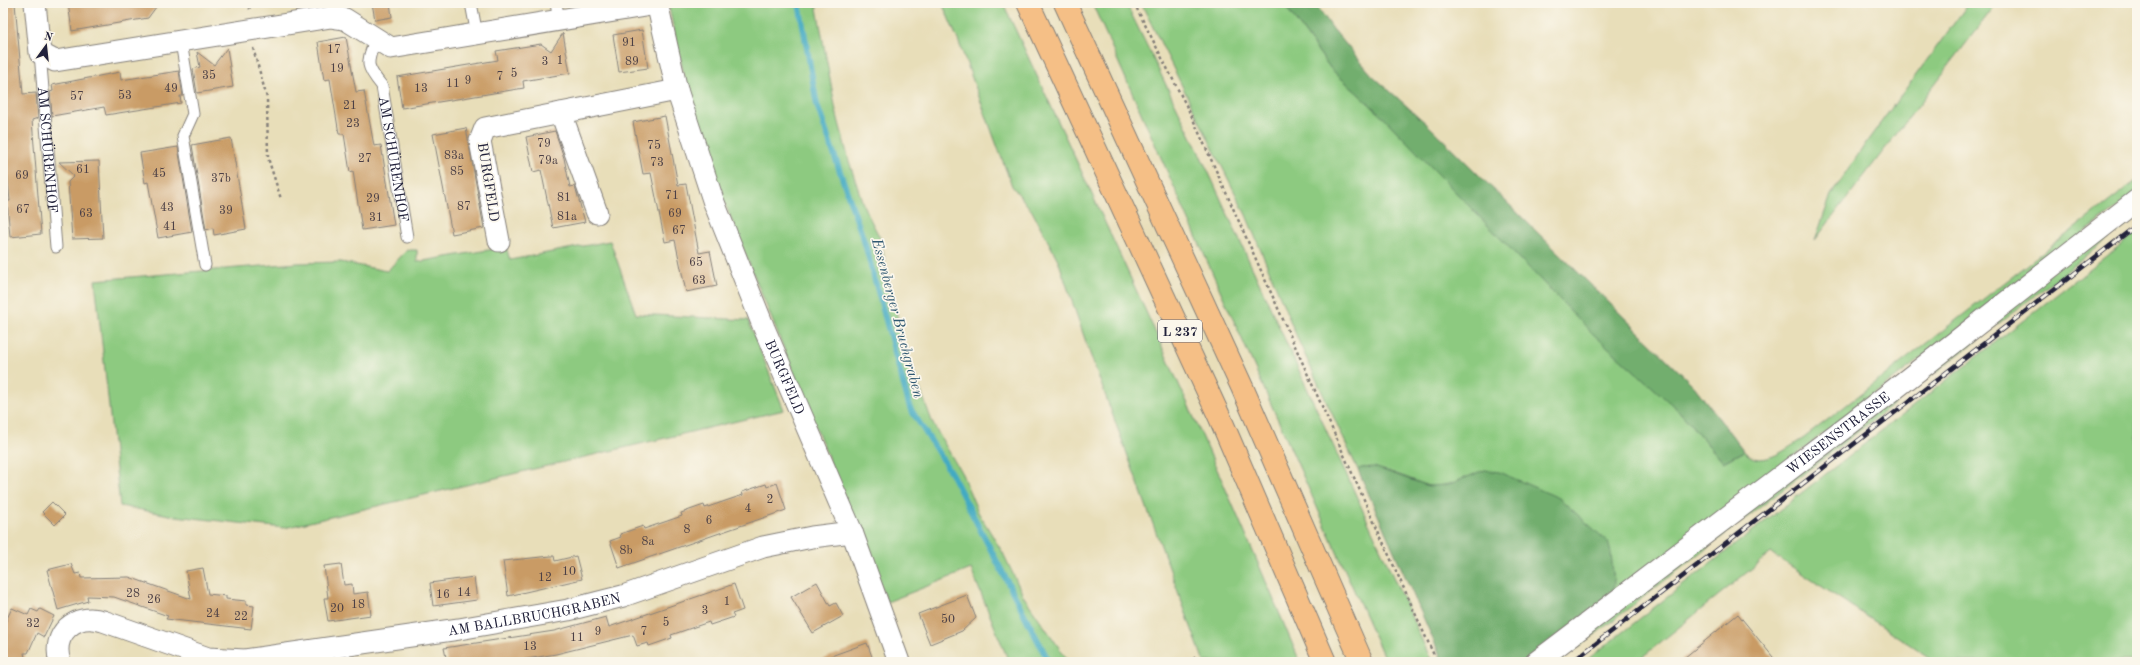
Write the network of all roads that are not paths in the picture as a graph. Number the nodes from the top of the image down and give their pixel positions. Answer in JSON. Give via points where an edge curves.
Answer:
{"nodes":[{"id":1,"x":35,"y":3,"type":"edge"},
{"id":2,"x":351,"y":3,"type":"edge"},
{"id":3,"x":471,"y":3,"type":"edge"},
{"id":4,"x":1028,"y":3,"type":"edge"},
{"id":5,"x":1066,"y":3,"type":"edge"},
{"id":6,"x":657,"y":4,"type":"edge"},
{"id":7,"x":557,"y":12,"type":"edge"},
{"id":8,"x":353,"y":24,"type":"junction"},
{"id":9,"x":477,"y":35,"type":"junction"},
{"id":10,"x":376,"y":38,"type":"junction"},
{"id":11,"x":181,"y":42,"type":"junction"},
{"id":12,"x":40,"y":53,"type":"junction"},
{"id":13,"x":677,"y":90,"type":"junction"},
{"id":14,"x":561,"y":113,"type":"junction"},
{"id":15,"x":2137,"y":200,"type":"edge"},
{"id":16,"x":597,"y":214,"type":"dead end"},
{"id":17,"x":408,"y":237,"type":"dead end"},
{"id":18,"x":499,"y":241,"type":"dead end"},
{"id":19,"x":56,"y":247,"type":"dead end"},
{"id":20,"x":205,"y":265,"type":"dead end"},
{"id":21,"x":852,"y":532,"type":"junction"},
{"id":22,"x":211,"y":661,"type":"edge"},
{"id":23,"x":60,"y":662,"type":"edge"},
{"id":24,"x":899,"y":662,"type":"edge"},
{"id":25,"x":1325,"y":662,"type":"edge"},
{"id":26,"x":1362,"y":662,"type":"edge"},
{"id":27,"x":1536,"y":662,"type":"edge"}],
"edges":[{"from":1,"to":12,"type":"street","name":"AM SCHÜRENHOF"},
{"from":2,"to":8,"type":"street"},
{"from":3,"to":9,"type":"lane"},
{"from":4,"to":25,"type":"highway","number":"L 237","via":[[1220,418]]},
{"from":5,"to":26,"type":"highway","number":"L 237","via":[[1242,387]]},
{"from":6,"to":7,"type":"street"},
{"from":6,"to":13,"type":"street","name":"BURGFELD"},
{"from":7,"to":9,"type":"street"},
{"from":8,"to":10,"type":"street"},
{"from":8,"to":11,"type":"street","via":[[345,19],[331,17]]},
{"from":9,"to":10,"type":"street","via":[[391,48]]},
{"from":10,"to":17,"type":"lane","name":"AM SCHÜRENHOF","via":[[368,60],[370,71],[382,86]]},
{"from":11,"to":12,"type":"street","via":[[55,61]]},
{"from":11,"to":20,"type":"lane","via":[[193,114],[183,136]]},
{"from":12,"to":19,"type":"lane","name":"AM SCHÜRENHOF"},
{"from":13,"to":14,"type":"street","name":"BURGFELD"},
{"from":13,"to":21,"type":"street","name":"BURGFELD","via":[[713,200],[764,328]]},
{"from":14,"to":16,"type":"street"},
{"from":14,"to":18,"type":"street","name":"BURGFELD","via":[[485,128],[480,142]]},
{"from":15,"to":27,"type":"street","name":"WIESENSTRASSE","via":[[1812,453]]},
{"from":21,"to":22,"type":"street","name":"AM BALLBRUCHGRABEN","via":[[763,547],[623,596],[568,610],[459,629],[245,660]]},
{"from":21,"to":24,"type":"street","name":"BURGFELD"},
{"from":22,"to":23,"type":"street","name":"AM BALLBRUCHGRABEN","via":[[96,619],[84,618],[68,626],[60,637],[57,650]]}]}
